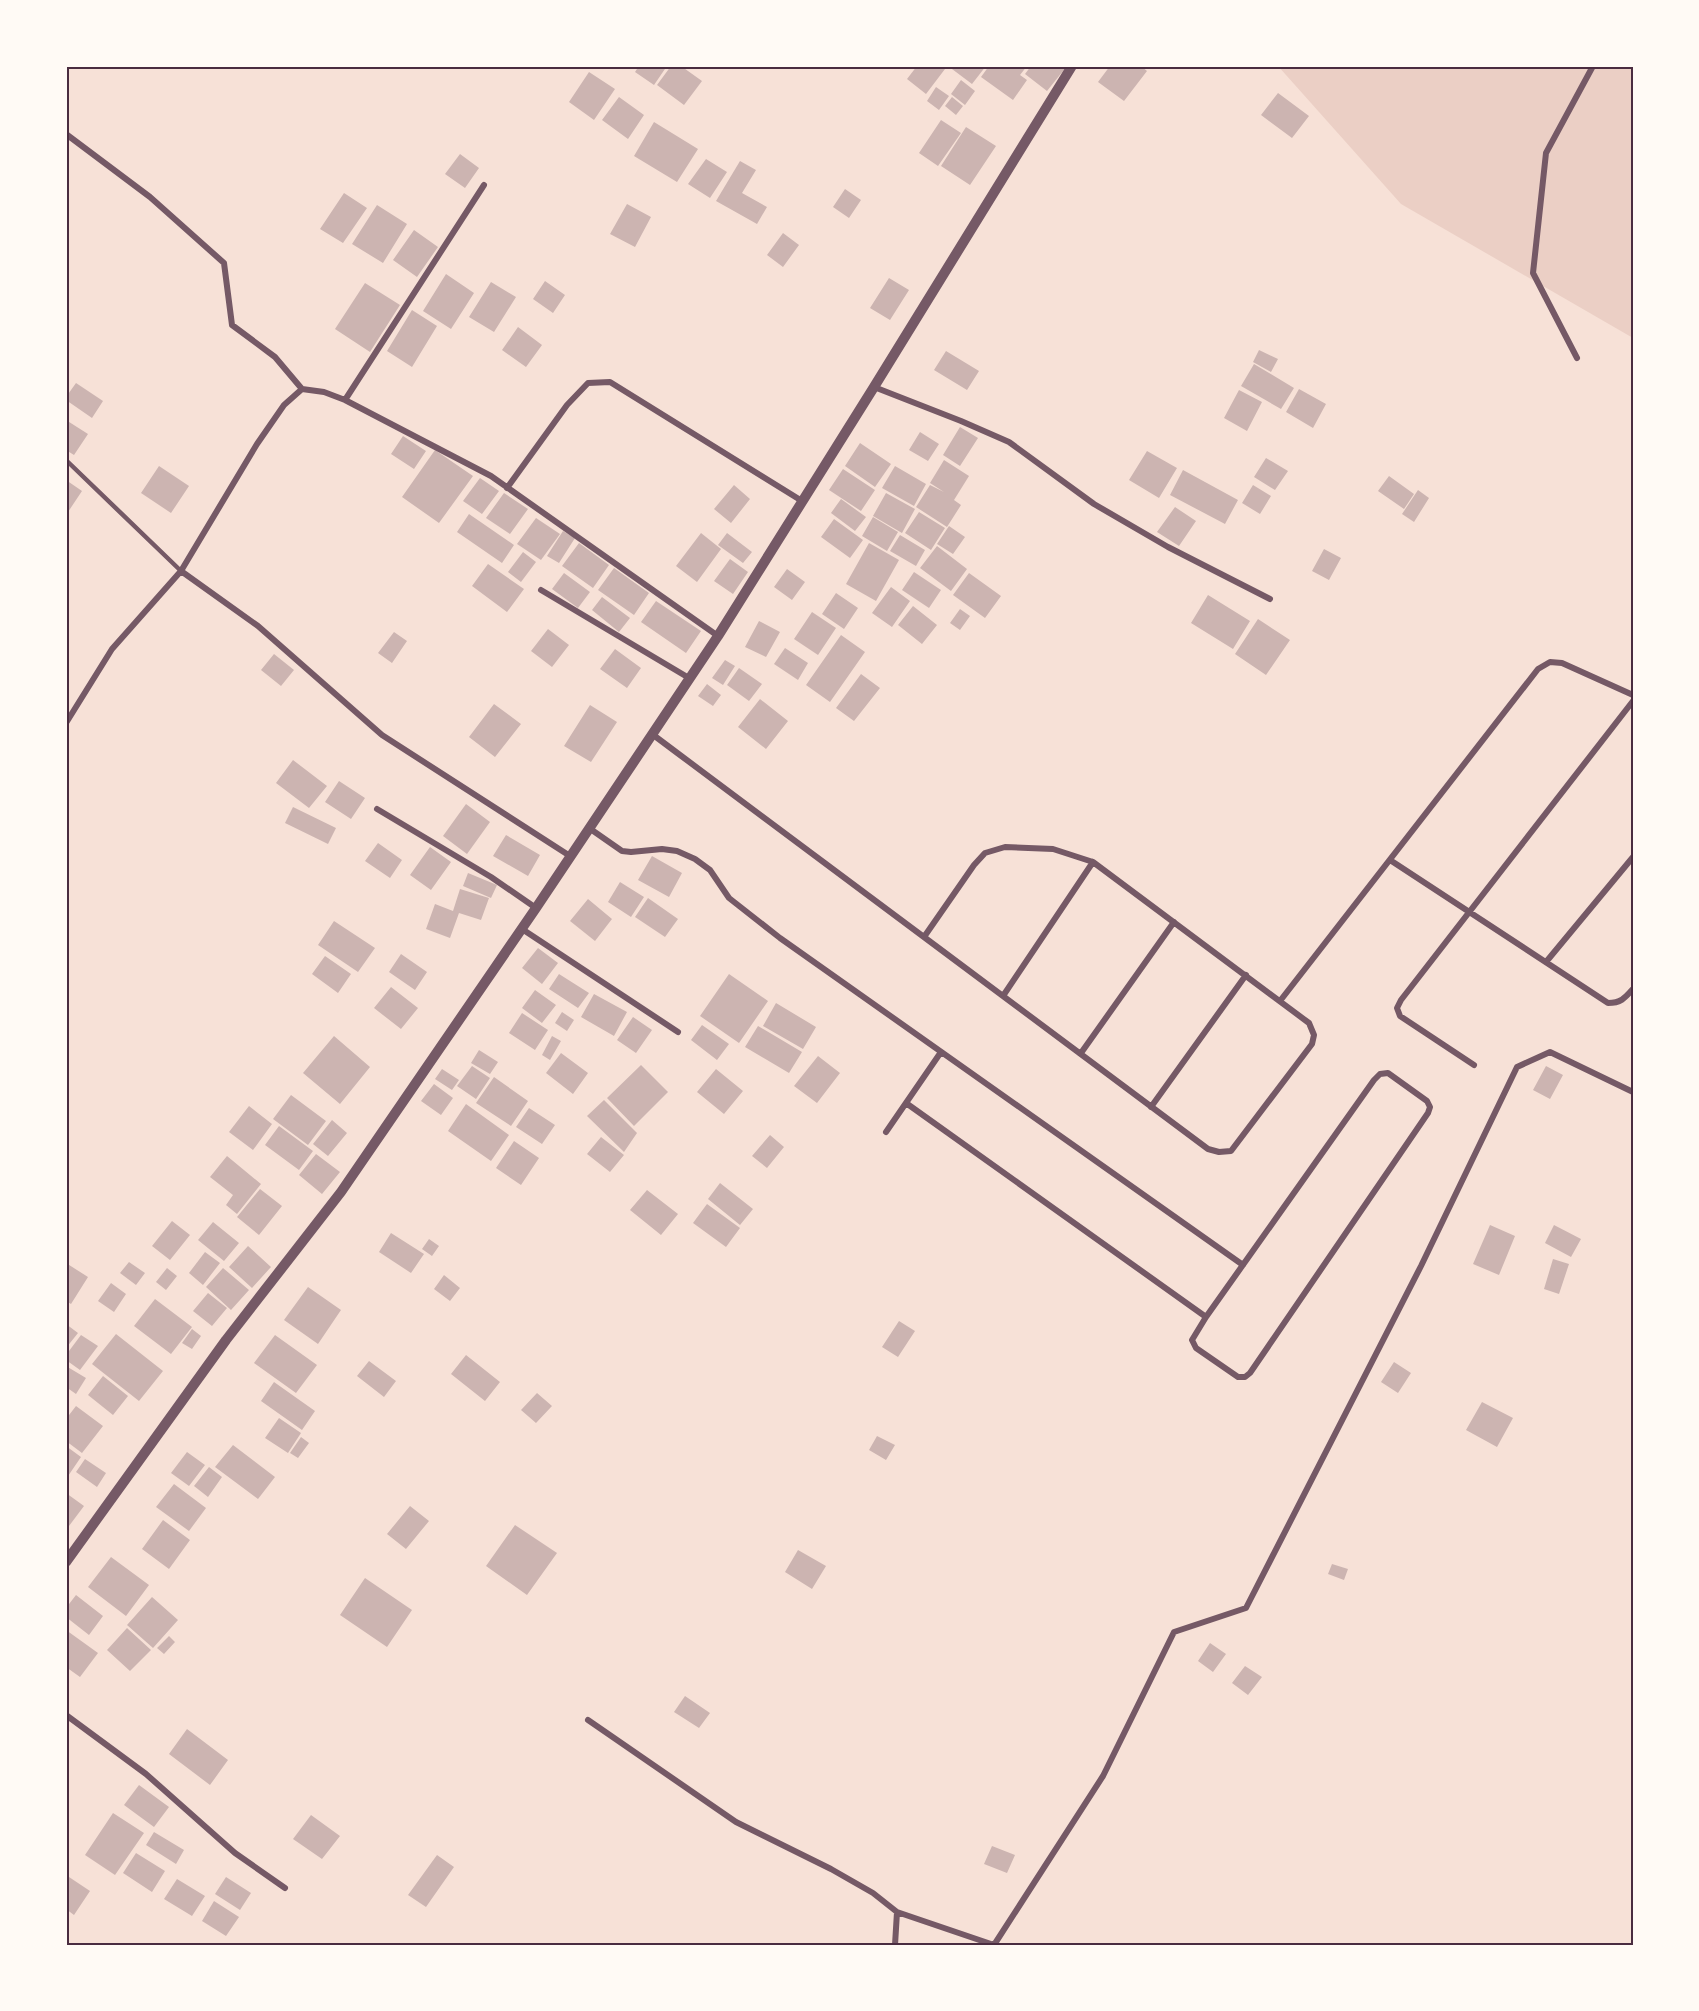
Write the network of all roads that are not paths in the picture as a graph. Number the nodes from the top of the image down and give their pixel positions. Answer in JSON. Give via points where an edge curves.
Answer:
{"nodes":[{"id":1,"x":1072,"y":66,"type":"edge"},
{"id":2,"x":1593,"y":66,"type":"edge"},
{"id":3,"x":66,"y":134,"type":"edge"},
{"id":4,"x":484,"y":185,"type":"dead end"},
{"id":5,"x":1577,"y":358,"type":"dead end"},
{"id":6,"x":874,"y":387,"type":"junction"},
{"id":7,"x":302,"y":389,"type":"junction"},
{"id":8,"x":345,"y":400,"type":"junction"},
{"id":9,"x":68,"y":462,"type":"dead end"},
{"id":10,"x":507,"y":488,"type":"junction"},
{"id":11,"x":802,"y":501,"type":"junction"},
{"id":12,"x":181,"y":571,"type":"junction"},
{"id":13,"x":541,"y":590,"type":"dead end"},
{"id":14,"x":1270,"y":599,"type":"dead end"},
{"id":15,"x":718,"y":636,"type":"junction"},
{"id":16,"x":689,"y":678,"type":"junction"},
{"id":17,"x":1633,"y":695,"type":"edge"},
{"id":18,"x":1633,"y":701,"type":"edge"},
{"id":19,"x":66,"y":723,"type":"edge"},
{"id":20,"x":652,"y":734,"type":"junction"},
{"id":21,"x":377,"y":809,"type":"dead end"},
{"id":22,"x":589,"y":828,"type":"junction"},
{"id":23,"x":570,"y":856,"type":"junction"},
{"id":24,"x":1633,"y":857,"type":"edge"},
{"id":25,"x":1390,"y":860,"type":"junction"},
{"id":26,"x":1093,"y":862,"type":"junction"},
{"id":27,"x":536,"y":909,"type":"junction"},
{"id":28,"x":1468,"y":911,"type":"junction"},
{"id":29,"x":1174,"y":922,"type":"junction"},
{"id":30,"x":522,"y":929,"type":"junction"},
{"id":31,"x":924,"y":937,"type":"junction"},
{"id":32,"x":1546,"y":962,"type":"junction"},
{"id":33,"x":1246,"y":975,"type":"junction"},
{"id":34,"x":1633,"y":988,"type":"edge"},
{"id":35,"x":1003,"y":996,"type":"junction"},
{"id":36,"x":1281,"y":1001,"type":"junction"},
{"id":37,"x":678,"y":1032,"type":"dead end"},
{"id":38,"x":941,"y":1052,"type":"junction"},
{"id":39,"x":1081,"y":1053,"type":"junction"},
{"id":40,"x":1474,"y":1065,"type":"dead end"},
{"id":41,"x":1633,"y":1092,"type":"edge"},
{"id":42,"x":906,"y":1103,"type":"junction"},
{"id":43,"x":1151,"y":1107,"type":"junction"},
{"id":44,"x":886,"y":1132,"type":"dead end"},
{"id":45,"x":1243,"y":1265,"type":"junction"},
{"id":46,"x":1206,"y":1317,"type":"junction"},
{"id":47,"x":66,"y":1562,"type":"edge"},
{"id":48,"x":66,"y":1715,"type":"edge"},
{"id":49,"x":588,"y":1720,"type":"dead end"},
{"id":50,"x":285,"y":1887,"type":"dead end"},
{"id":51,"x":897,"y":1912,"type":"junction"},
{"id":52,"x":894,"y":1945,"type":"edge"}],
"edges":[{"from":1,"to":6,"type":"street"},
{"from":2,"to":5,"type":"street","via":[[1546,153],[1533,273]]},
{"from":3,"to":7,"type":"street","via":[[150,197],[225,263],[232,325],[275,357]]},
{"from":4,"to":8,"type":"street"},
{"from":6,"to":11,"type":"street"},
{"from":6,"to":14,"type":"street","via":[[1009,442],[1094,504]]},
{"from":7,"to":8,"type":"street"},
{"from":7,"to":12,"type":"street","via":[[284,405],[256,444]]},
{"from":8,"to":10,"type":"street"},
{"from":9,"to":12,"type":"lane"},
{"from":10,"to":11,"type":"street","via":[[567,405],[588,383],[610,382]]},
{"from":10,"to":15,"type":"street"},
{"from":11,"to":15,"type":"street"},
{"from":12,"to":19,"type":"street","via":[[112,649]]},
{"from":12,"to":23,"type":"street","via":[[258,626],[382,735]]},
{"from":13,"to":16,"type":"street"},
{"from":15,"to":16,"type":"street"},
{"from":16,"to":20,"type":"street"},
{"from":17,"to":25,"type":"street","via":[[1562,663],[1550,662],[1538,669]]},
{"from":18,"to":28,"type":"street"},
{"from":20,"to":22,"type":"street"},
{"from":20,"to":31,"type":"street"},
{"from":21,"to":27,"type":"street","via":[[491,877]]},
{"from":22,"to":23,"type":"street"},
{"from":22,"to":38,"type":"street","via":[[622,851],[662,849],[695,859],[710,870],[729,898]]},
{"from":23,"to":27,"type":"street"},
{"from":24,"to":32,"type":"street"},
{"from":25,"to":28,"type":"street"},
{"from":25,"to":36,"type":"street"},
{"from":26,"to":29,"type":"street"},
{"from":26,"to":31,"type":"street","via":[[1053,849],[1005,847],[985,853]]},
{"from":26,"to":35,"type":"street"},
{"from":27,"to":30,"type":"street"},
{"from":28,"to":32,"type":"street"},
{"from":28,"to":40,"type":"street","via":[[1397,1008],[1400,1016]]},
{"from":29,"to":33,"type":"street"},
{"from":29,"to":39,"type":"street"},
{"from":30,"to":37,"type":"street"},
{"from":30,"to":47,"type":"street","via":[[341,1192],[226,1340]]},
{"from":31,"to":35,"type":"street"},
{"from":32,"to":34,"type":"street","via":[[1608,1003],[1625,999]]},
{"from":33,"to":36,"type":"street"},
{"from":33,"to":43,"type":"street"},
{"from":35,"to":39,"type":"street"},
{"from":36,"to":43,"type":"street","via":[[1309,1023],[1314,1035],[1312,1044],[1231,1151],[1208,1149]]},
{"from":38,"to":42,"type":"street"},
{"from":38,"to":45,"type":"street"},
{"from":39,"to":43,"type":"street"},
{"from":41,"to":51,"type":"street","via":[[1550,1052],[1517,1067],[1421,1266],[1246,1608],[1174,1632],[1103,1776],[994,1945]]},
{"from":42,"to":44,"type":"street"},
{"from":42,"to":46,"type":"street"},
{"from":45,"to":46,"type":"street"},
{"from":45,"to":46,"type":"street","via":[[1380,1074],[1388,1073],[1427,1101],[1428,1113],[1245,1377],[1238,1377],[1196,1348],[1192,1340]]},
{"from":48,"to":50,"type":"street","via":[[146,1774],[235,1853]]},
{"from":49,"to":51,"type":"street","via":[[736,1822],[873,1893]]},
{"from":51,"to":52,"type":"street"}]}
